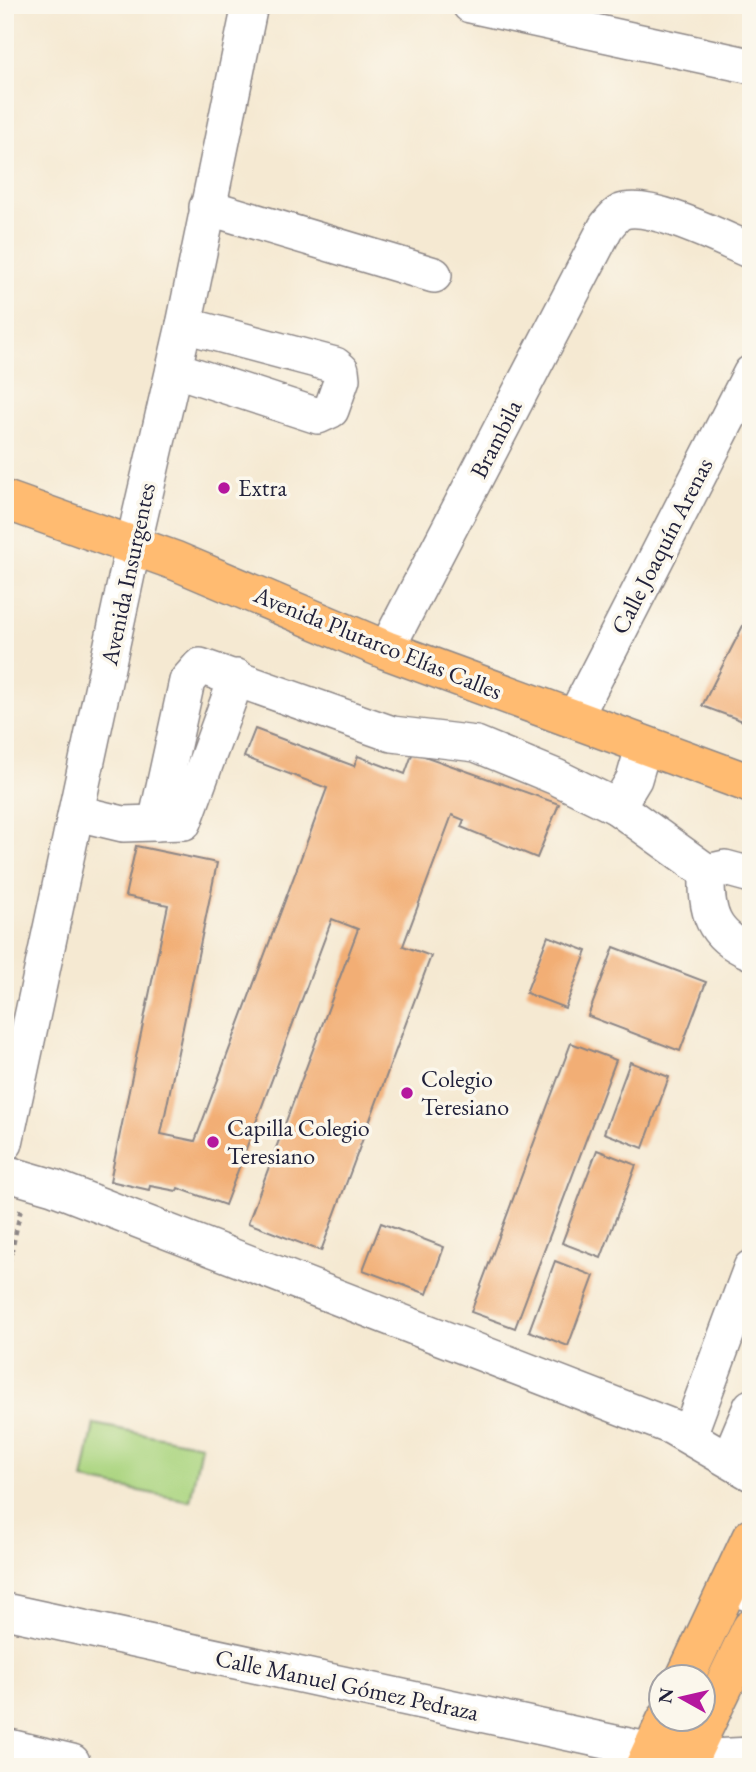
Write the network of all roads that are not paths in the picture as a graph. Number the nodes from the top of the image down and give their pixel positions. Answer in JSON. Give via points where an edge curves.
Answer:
{"nodes":[{"id":1,"x":250,"y":5,"type":"edge"},
{"id":2,"x":470,"y":5,"type":"edge"},
{"id":3,"x":751,"y":66,"type":"edge"},
{"id":4,"x":207,"y":207,"type":"junction"},
{"id":5,"x":751,"y":251,"type":"edge"},
{"id":6,"x":434,"y":275,"type":"dead end"},
{"id":7,"x":184,"y":325,"type":"junction"},
{"id":8,"x":174,"y":369,"type":"junction"},
{"id":9,"x":751,"y":373,"type":"edge"},
{"id":10,"x":5,"y":500,"type":"edge"},
{"id":11,"x":133,"y":546,"type":"junction"},
{"id":12,"x":386,"y":650,"type":"junction"},
{"id":13,"x":237,"y":677,"type":"junction"},
{"id":14,"x":574,"y":719,"type":"junction"},
{"id":15,"x":644,"y":745,"type":"junction"},
{"id":16,"x":751,"y":784,"type":"edge"},
{"id":17,"x":617,"y":807,"type":"junction"},
{"id":18,"x":77,"y":813,"type":"junction"},
{"id":19,"x":156,"y":823,"type":"junction"},
{"id":20,"x":707,"y":872,"type":"junction"},
{"id":21,"x":751,"y":875,"type":"edge"},
{"id":22,"x":751,"y":952,"type":"edge"},
{"id":23,"x":5,"y":1143,"type":"edge"},
{"id":24,"x":5,"y":1173,"type":"edge"},
{"id":25,"x":751,"y":1268,"type":"edge"},
{"id":26,"x":751,"y":1407,"type":"edge"},
{"id":27,"x":689,"y":1435,"type":"junction"},
{"id":28,"x":740,"y":1466,"type":"edge"},
{"id":29,"x":751,"y":1538,"type":"edge"},
{"id":30,"x":739,"y":1590,"type":"edge"},
{"id":31,"x":5,"y":1611,"type":"edge"},
{"id":32,"x":751,"y":1629,"type":"edge"},
{"id":33,"x":694,"y":1664,"type":"edge"},
{"id":34,"x":5,"y":1746,"type":"edge"},
{"id":35,"x":668,"y":1752,"type":"edge"},
{"id":36,"x":751,"y":1755,"type":"edge"},
{"id":37,"x":72,"y":1762,"type":"dead end"}],
"edges":[{"from":1,"to":4,"type":"street","name":"Avenida Insurgentes"},
{"from":2,"to":3,"type":"street"},
{"from":4,"to":6,"type":"street"},
{"from":4,"to":7,"type":"street","name":"Avenida Insurgentes"},
{"from":5,"to":12,"type":"street","name":"Brambila","via":[[649,211],[618,213],[606,227]]},
{"from":7,"to":8,"type":"street","name":"Avenida Insurgentes"},
{"from":7,"to":8,"type":"street","via":[[335,365],[342,379],[331,410],[318,416]]},
{"from":8,"to":11,"type":"street","name":"Avenida Insurgentes"},
{"from":9,"to":14,"type":"street","name":"Calle Joaquín Arenas"},
{"from":10,"to":11,"type":"main road","name":"Avenida Plutarco Elías Calles"},
{"from":11,"to":12,"type":"main road","name":"Avenida Plutarco Elías Calles"},
{"from":11,"to":18,"type":"street","name":"Avenida Insurgentes"},
{"from":12,"to":14,"type":"main road","name":"Avenida Plutarco Elías Calles"},
{"from":13,"to":17,"type":"street","via":[[392,734],[476,744]]},
{"from":13,"to":19,"type":"street","via":[[184,822]]},
{"from":13,"to":19,"type":"street","via":[[200,666],[187,681]]},
{"from":14,"to":15,"type":"main road","name":"Avenida Plutarco Elías Calles"},
{"from":15,"to":16,"type":"main road","name":"Avenida Plutarco Elías Calles"},
{"from":15,"to":17,"type":"street","via":[[634,779]]},
{"from":17,"to":20,"type":"street"},
{"from":18,"to":19,"type":"street","via":[[123,824]]},
{"from":18,"to":23,"type":"street","name":"Avenida Insurgentes"},
{"from":20,"to":21,"type":"street","via":[[725,868]]},
{"from":20,"to":22,"type":"street","via":[[706,902],[714,924],[737,946]]},
{"from":24,"to":27,"type":"street","via":[[53,1187]]},
{"from":25,"to":27,"type":"street"},
{"from":26,"to":28,"type":"street"},
{"from":27,"to":28,"type":"street"},
{"from":29,"to":30,"type":"main road"},
{"from":30,"to":33,"type":"main road"},
{"from":31,"to":35,"type":"street","name":"Calle Manuel Gómez Pedraza"},
{"from":32,"to":35,"type":"main road"},
{"from":34,"to":37,"type":"street"},
{"from":35,"to":36,"type":"street","name":"Calle Manuel Gómez Pedraza"}]}
